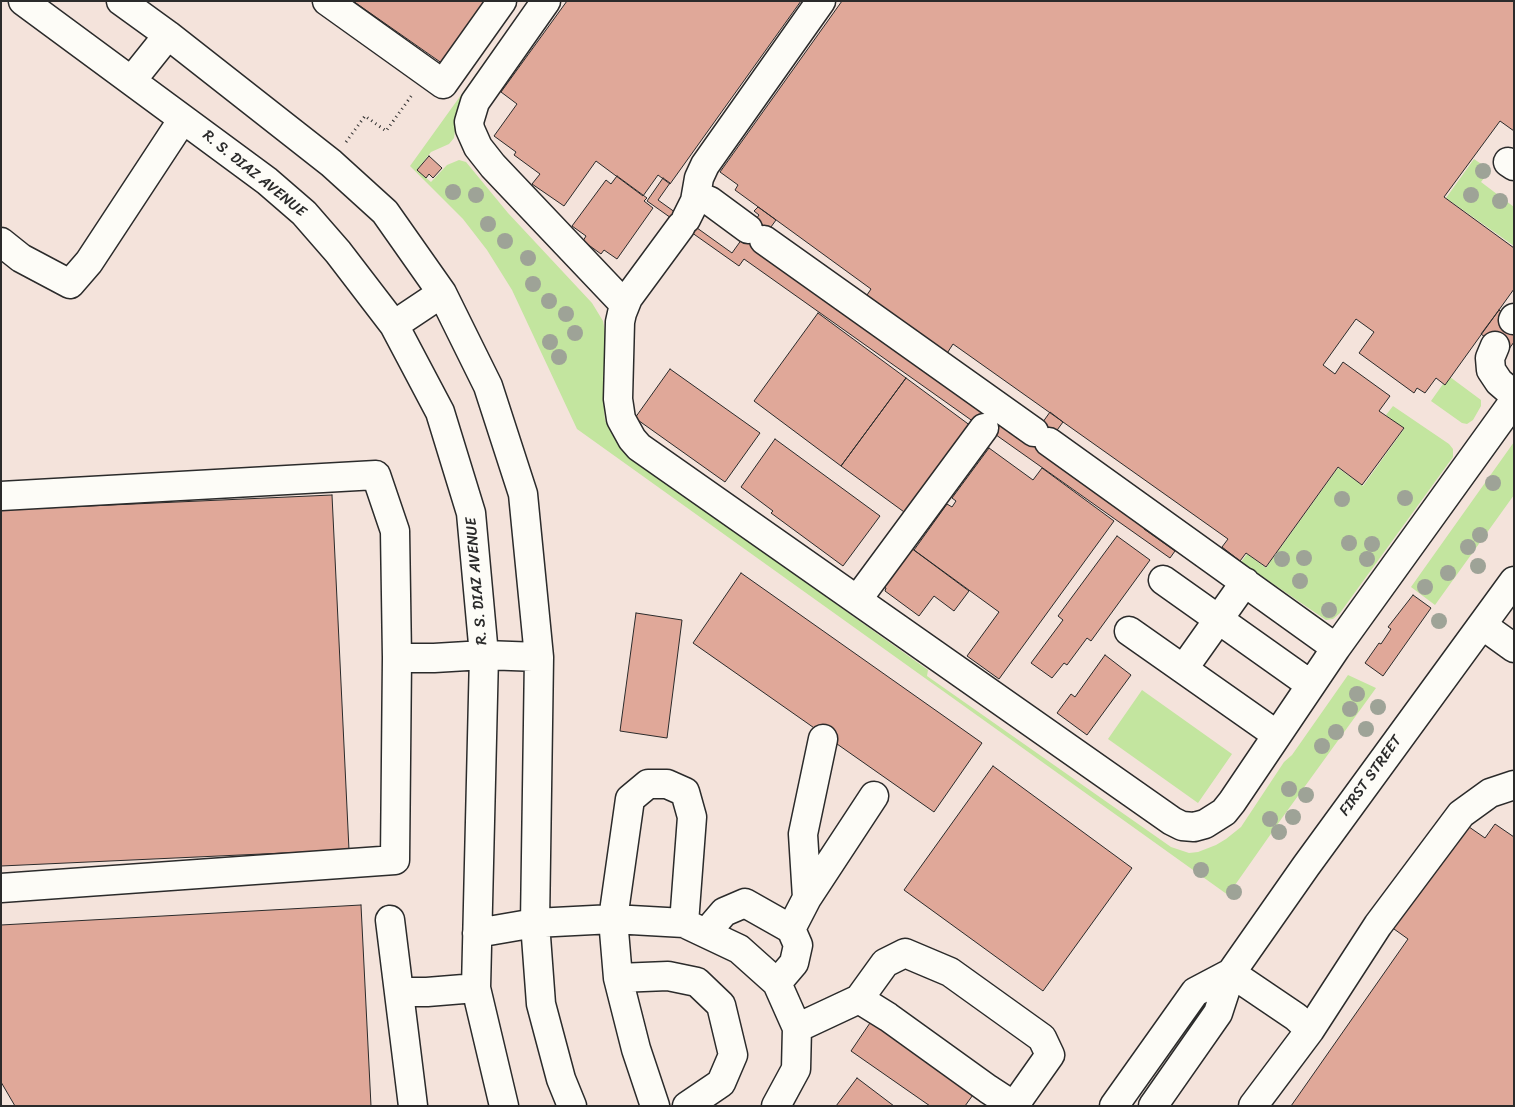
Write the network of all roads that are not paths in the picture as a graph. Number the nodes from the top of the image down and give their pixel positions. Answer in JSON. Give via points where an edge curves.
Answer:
{"nodes":[{"id":1,"x":23,"y":1,"type":"edge"},
{"id":2,"x":121,"y":1,"type":"edge"},
{"id":3,"x":327,"y":1,"type":"edge"},
{"id":4,"x":502,"y":1,"type":"edge"},
{"id":5,"x":546,"y":1,"type":"edge"},
{"id":6,"x":821,"y":1,"type":"edge"},
{"id":7,"x":168,"y":35,"type":"junction"},
{"id":8,"x":132,"y":80,"type":"junction"},
{"id":9,"x":183,"y":119,"type":"junction"},
{"id":10,"x":688,"y":213,"type":"junction"},
{"id":11,"x":1,"y":242,"type":"edge"},
{"id":12,"x":442,"y":293,"type":"junction"},
{"id":13,"x":625,"y":305,"type":"junction"},
{"id":14,"x":394,"y":325,"type":"junction"},
{"id":15,"x":1494,"y":346,"type":"dead end"},
{"id":16,"x":1514,"y":396,"type":"edge"},
{"id":17,"x":1514,"y":401,"type":"edge"},
{"id":18,"x":992,"y":417,"type":"junction"},
{"id":19,"x":1,"y":496,"type":"edge"},
{"id":20,"x":1164,"y":580,"type":"dead end"},
{"id":21,"x":1514,"y":581,"type":"edge"},
{"id":22,"x":1245,"y":582,"type":"junction"},
{"id":23,"x":857,"y":600,"type":"junction"},
{"id":24,"x":1218,"y":619,"type":"junction"},
{"id":25,"x":1482,"y":625,"type":"junction"},
{"id":26,"x":1130,"y":630,"type":"dead end"},
{"id":27,"x":1336,"y":648,"type":"junction"},
{"id":28,"x":1514,"y":648,"type":"edge"},
{"id":29,"x":484,"y":655,"type":"junction"},
{"id":30,"x":539,"y":657,"type":"junction"},
{"id":31,"x":396,"y":658,"type":"junction"},
{"id":32,"x":1184,"y":668,"type":"junction"},
{"id":33,"x":1311,"y":685,"type":"junction"},
{"id":34,"x":1277,"y":735,"type":"junction"},
{"id":35,"x":823,"y":739,"type":"dead end"},
{"id":36,"x":1514,"y":785,"type":"edge"},
{"id":37,"x":874,"y":796,"type":"dead end"},
{"id":38,"x":1,"y":888,"type":"edge"},
{"id":39,"x":807,"y":898,"type":"junction"},
{"id":40,"x":613,"y":919,"type":"junction"},
{"id":41,"x":390,"y":920,"type":"dead end"},
{"id":42,"x":535,"y":923,"type":"junction"},
{"id":43,"x":695,"y":928,"type":"junction"},
{"id":44,"x":791,"y":929,"type":"junction"},
{"id":45,"x":477,"y":933,"type":"junction"},
{"id":46,"x":1231,"y":973,"type":"junction"},
{"id":47,"x":618,"y":978,"type":"junction"},
{"id":48,"x":777,"y":983,"type":"junction"},
{"id":49,"x":476,"y":988,"type":"junction"},
{"id":50,"x":399,"y":992,"type":"junction"},
{"id":51,"x":859,"y":999,"type":"junction"},
{"id":52,"x":797,"y":1028,"type":"junction"},
{"id":53,"x":1310,"y":1030,"type":"junction"},
{"id":54,"x":413,"y":1106,"type":"edge"},
{"id":55,"x":504,"y":1106,"type":"edge"},
{"id":56,"x":572,"y":1106,"type":"edge"},
{"id":57,"x":655,"y":1106,"type":"edge"},
{"id":58,"x":687,"y":1106,"type":"edge"},
{"id":59,"x":776,"y":1106,"type":"edge"},
{"id":60,"x":1014,"y":1106,"type":"edge"},
{"id":61,"x":1114,"y":1106,"type":"edge"},
{"id":62,"x":1152,"y":1106,"type":"edge"},
{"id":63,"x":1253,"y":1106,"type":"edge"}],
"edges":[{"from":1,"to":8,"type":"street","name":"R. S. DIAZ AVENUE"},
{"from":2,"to":7,"type":"street"},
{"from":3,"to":4,"type":"street","via":[[443,84]]},
{"from":5,"to":13,"type":"street","via":[[474,102],[470,129],[484,156],[503,178]]},
{"from":6,"to":10,"type":"street","via":[[704,165]]},
{"from":7,"to":8,"type":"street"},
{"from":7,"to":12,"type":"street","via":[[331,163],[385,212]]},
{"from":8,"to":9,"type":"street","name":"R. S. DIAZ AVENUE"},
{"from":9,"to":11,"type":"street","via":[[89,262],[70,284],[21,258]]},
{"from":9,"to":14,"type":"street","name":"R. S. DIAZ AVENUE","via":[[267,181],[304,213]]},
{"from":10,"to":13,"type":"street"},
{"from":10,"to":18,"type":"street","via":[[710,201]]},
{"from":12,"to":14,"type":"street"},
{"from":12,"to":30,"type":"street","via":[[488,386],[524,494]]},
{"from":13,"to":23,"type":"street","via":[[620,322],[618,399],[621,419],[632,439]]},
{"from":14,"to":29,"type":"street","name":"R. S. DIAZ AVENUE","via":[[440,412],[471,513]]},
{"from":15,"to":16,"type":"street","via":[[1490,358],[1492,370]]},
{"from":17,"to":27,"type":"street"},
{"from":18,"to":22,"type":"street","via":[[1042,437]]},
{"from":18,"to":23,"type":"street"},
{"from":19,"to":31,"type":"street","via":[[376,475],[395,531]]},
{"from":20,"to":24,"type":"street"},
{"from":21,"to":25,"type":"street","name":"FIRST STREET"},
{"from":22,"to":24,"type":"street"},
{"from":22,"to":27,"type":"street"},
{"from":23,"to":34,"type":"street","via":[[1182,826],[1205,824],[1224,812]]},
{"from":24,"to":32,"type":"street"},
{"from":24,"to":33,"type":"street"},
{"from":25,"to":28,"type":"street"},
{"from":25,"to":46,"type":"street","name":"FIRST STREET"},
{"from":26,"to":32,"type":"street"},
{"from":27,"to":33,"type":"street"},
{"from":29,"to":30,"type":"street"},
{"from":29,"to":31,"type":"street"},
{"from":29,"to":45,"type":"street","name":"R. S. DIAZ AVENUE"},
{"from":30,"to":42,"type":"street"},
{"from":31,"to":38,"type":"street","via":[[395,860]]},
{"from":32,"to":34,"type":"street"},
{"from":33,"to":34,"type":"street"},
{"from":35,"to":39,"type":"street","via":[[803,834]]},
{"from":36,"to":53,"type":"street","via":[[1490,793],[1461,814],[1378,925]]},
{"from":37,"to":39,"type":"street"},
{"from":39,"to":44,"type":"street"},
{"from":40,"to":42,"type":"street"},
{"from":40,"to":43,"type":"street"},
{"from":40,"to":43,"type":"street","via":[[630,799],[648,784],[667,784],[685,792],[692,817]]},
{"from":40,"to":47,"type":"street"},
{"from":41,"to":50,"type":"street"},
{"from":42,"to":45,"type":"street"},
{"from":42,"to":56,"type":"street","via":[[541,1004],[561,1079]]},
{"from":43,"to":44,"type":"street","via":[[745,903]]},
{"from":43,"to":48,"type":"street","via":[[739,949]]},
{"from":44,"to":48,"type":"street","via":[[798,945],[794,963]]},
{"from":45,"to":49,"type":"street","name":"R. S. DIAZ AVENUE"},
{"from":46,"to":53,"type":"street"},
{"from":46,"to":61,"type":"street","name":"FIRST STREET","via":[[1195,992]]},
{"from":46,"to":62,"type":"street","name":"FIRST STREET","via":[[1218,1013]]},
{"from":47,"to":57,"type":"street"},
{"from":47,"to":58,"type":"street","via":[[668,976],[697,982],[721,1005],[733,1055],[721,1083]]},
{"from":48,"to":52,"type":"street"},
{"from":49,"to":50,"type":"street"},
{"from":49,"to":55,"type":"street","name":"R. S. DIAZ AVENUE"},
{"from":50,"to":54,"type":"street"},
{"from":51,"to":52,"type":"street"},
{"from":51,"to":60,"type":"street"},
{"from":51,"to":60,"type":"street","via":[[885,963],[905,953],[950,972],[1042,1038],[1050,1054]]},
{"from":52,"to":59,"type":"street","via":[[796,1069]]},
{"from":53,"to":63,"type":"street"}]}
